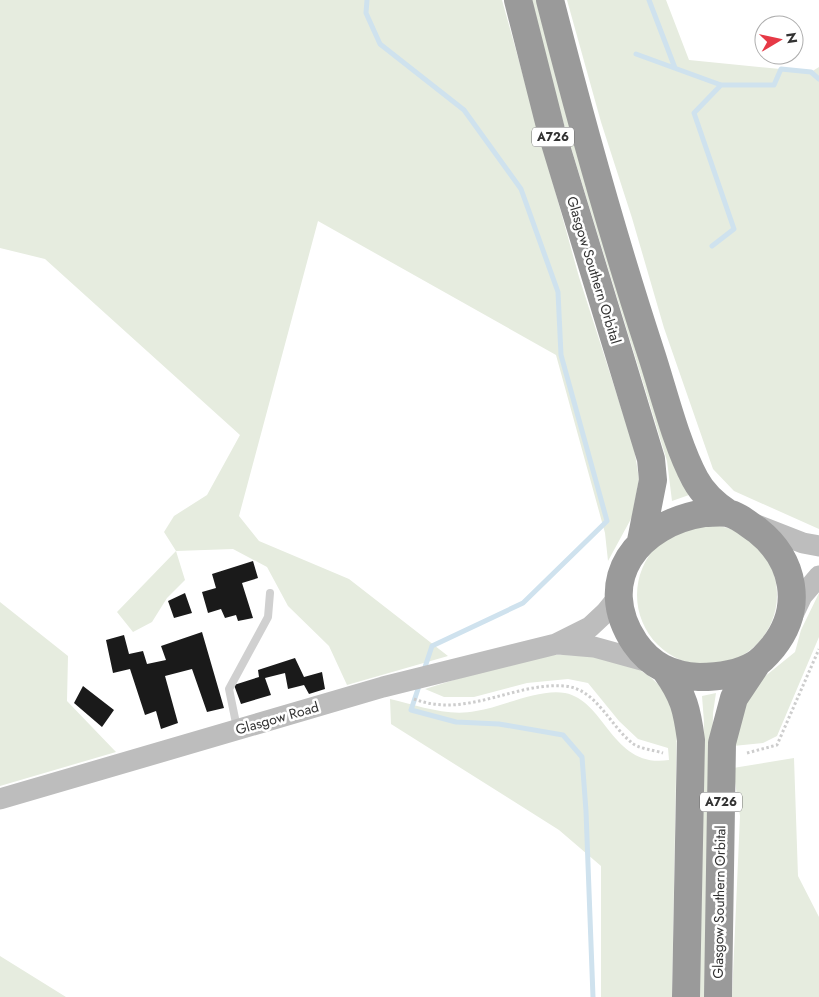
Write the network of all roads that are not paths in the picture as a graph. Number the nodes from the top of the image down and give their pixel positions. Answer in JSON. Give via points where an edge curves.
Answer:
{"nodes":[{"id":1,"x":518,"y":0,"type":"edge"},
{"id":2,"x":550,"y":0,"type":"edge"},
{"id":3,"x":733,"y":515,"type":"junction"},
{"id":4,"x":641,"y":541,"type":"junction"},
{"id":5,"x":819,"y":546,"type":"edge"},
{"id":6,"x":819,"y":576,"type":"edge"},
{"id":7,"x":270,"y":593,"type":"dead end"},
{"id":8,"x":618,"y":597,"type":"junction"},
{"id":9,"x":789,"y":622,"type":"junction"},
{"id":10,"x":556,"y":644,"type":"junction"},
{"id":11,"x":756,"y":665,"type":"junction"},
{"id":12,"x":659,"y":667,"type":"junction"},
{"id":13,"x":237,"y":730,"type":"junction"},
{"id":14,"x":0,"y":799,"type":"edge"},
{"id":15,"x":686,"y":997,"type":"edge"},
{"id":16,"x":718,"y":997,"type":"edge"}],
"edges":[{"from":1,"to":4,"type":"highway","name":"Glasgow Southern Orbital","number":"A726","via":[[551,130],[651,459],[653,480]]},
{"from":2,"to":3,"type":"highway","name":"Glasgow Southern Orbital","number":"A726","via":[[624,268],[674,424],[700,488],[709,500]]},
{"from":3,"to":4,"type":"highway","number":"A726","via":[[705,513],[679,519]]},
{"from":3,"to":5,"type":"main road","via":[[803,543]]},
{"from":3,"to":9,"type":"highway","number":"A726","via":[[762,534],[781,559],[792,587]]},
{"from":4,"to":8,"type":"highway","number":"A726","via":[[627,559]]},
{"from":6,"to":9,"type":"main road","via":[[802,596]]},
{"from":7,"to":13,"type":"lane","via":[[268,617],[228,689]]},
{"from":8,"to":10,"type":"main road","name":"Glasgow Road","via":[[590,627]]},
{"from":8,"to":12,"type":"highway","number":"A726","via":[[629,633]]},
{"from":9,"to":11,"type":"highway","number":"A726"},
{"from":10,"to":12,"type":"main road","name":"Glasgow Road","via":[[594,647]]},
{"from":10,"to":13,"type":"main road","name":"Glasgow Road","via":[[384,687]]},
{"from":11,"to":12,"type":"highway","via":[[706,677],[686,676]]},
{"from":11,"to":16,"type":"highway","name":"Glasgow Southern Orbital","number":"A726","via":[[734,698],[722,743]]},
{"from":12,"to":15,"type":"highway","number":"A726","via":[[680,691],[688,710],[691,740]]},
{"from":13,"to":14,"type":"main road","name":"Glasgow Road"}]}
